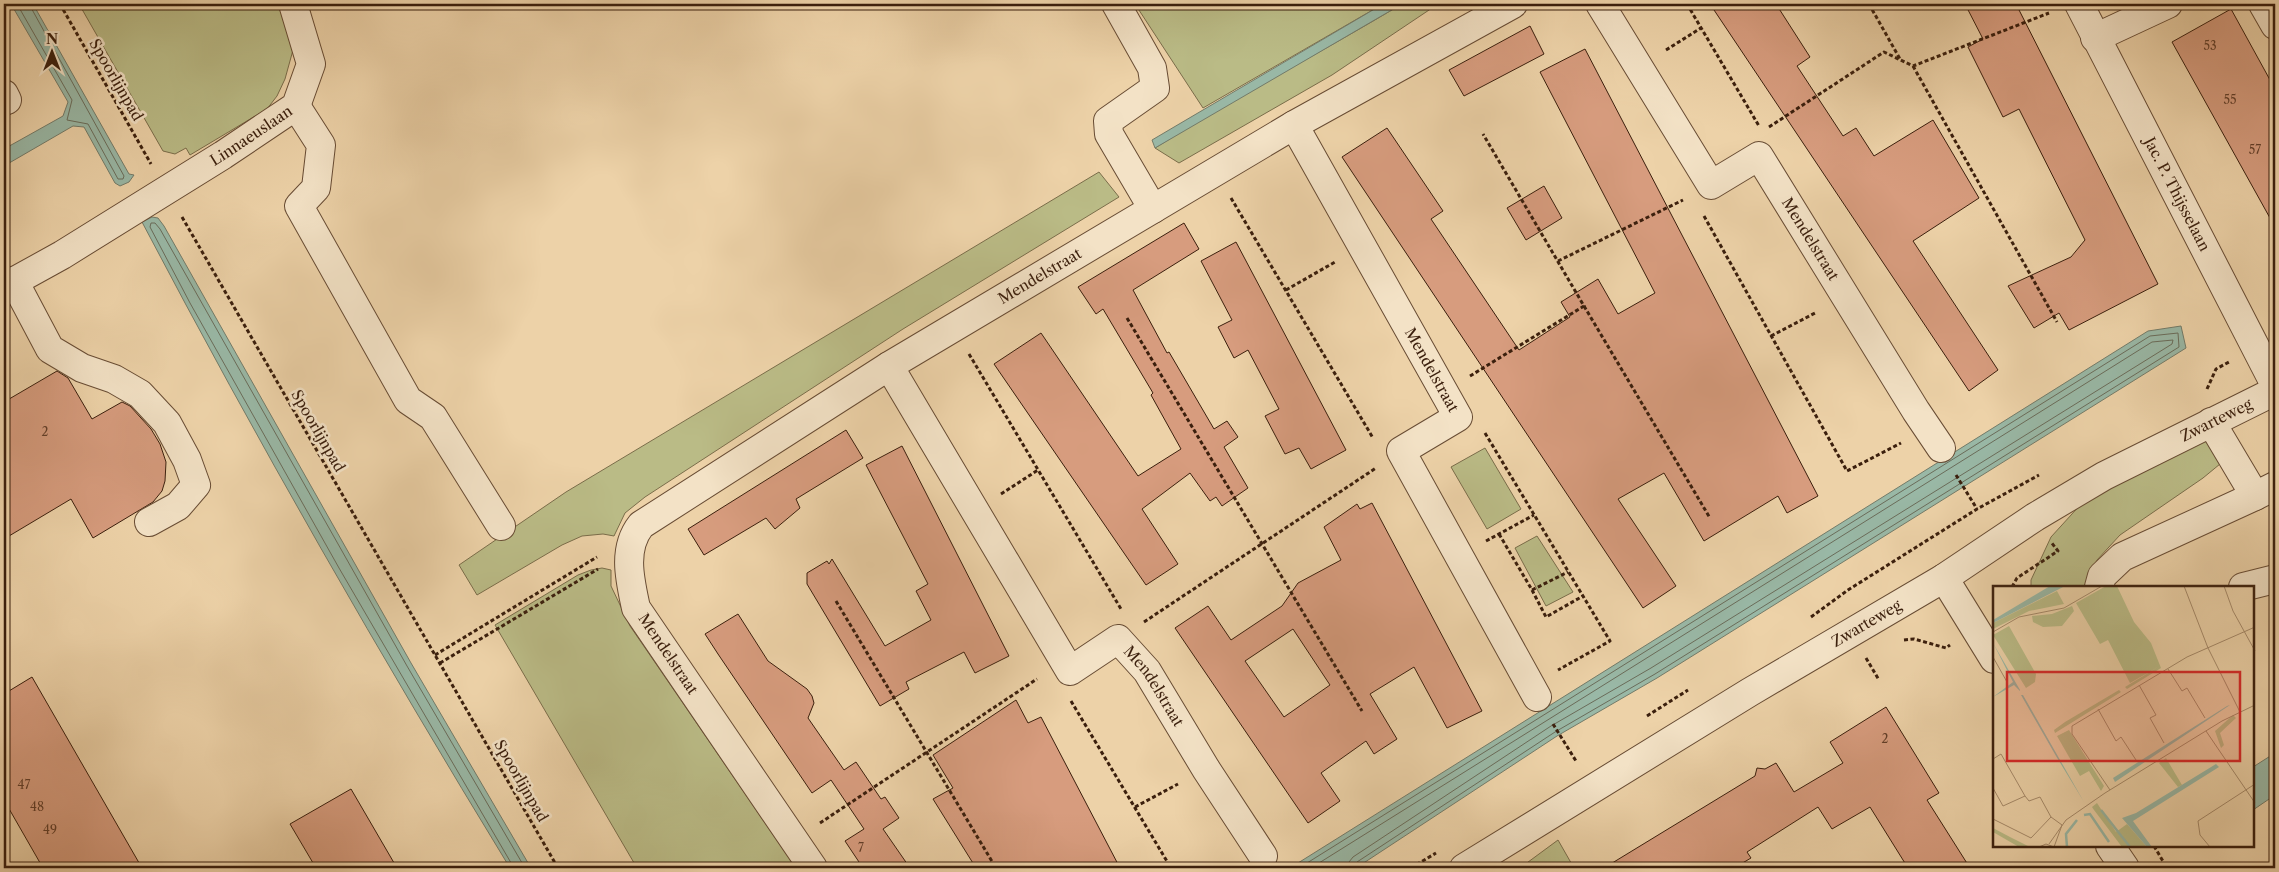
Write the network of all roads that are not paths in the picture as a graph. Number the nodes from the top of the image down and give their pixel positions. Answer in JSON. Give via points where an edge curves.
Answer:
{"nodes":[{"id":1,"x":293,"y":4,"type":"edge"},
{"id":2,"x":1116,"y":4,"type":"edge"},
{"id":3,"x":1513,"y":4,"type":"edge"},
{"id":4,"x":1600,"y":4,"type":"edge"},
{"id":5,"x":2168,"y":4,"type":"edge"},
{"id":6,"x":2263,"y":4,"type":"edge"},
{"id":7,"x":2067,"y":7,"type":"edge"},
{"id":8,"x":2275,"y":25,"type":"edge"},
{"id":9,"x":2095,"y":38,"type":"junction"},
{"id":10,"x":296,"y":106,"type":"junction"},
{"id":11,"x":1294,"y":125,"type":"junction"},
{"id":12,"x":1153,"y":209,"type":"junction"},
{"id":13,"x":9,"y":284,"type":"edge"},
{"id":14,"x":889,"y":366,"type":"junction"},
{"id":15,"x":2275,"y":385,"type":"edge"},
{"id":16,"x":2275,"y":391,"type":"edge"},
{"id":17,"x":2211,"y":422,"type":"junction"},
{"id":18,"x":1935,"y":439,"type":"road end"},
{"id":19,"x":2265,"y":491,"type":"edge"},
{"id":20,"x":149,"y":522,"type":"dead end"},
{"id":21,"x":501,"y":526,"type":"dead end"},
{"id":22,"x":1944,"y":578,"type":"junction"},
{"id":23,"x":2275,"y":579,"type":"edge"},
{"id":24,"x":2100,"y":586,"type":"edge"},
{"id":25,"x":2247,"y":586,"type":"edge"},
{"id":26,"x":1993,"y":658,"type":"edge"},
{"id":27,"x":1534,"y":691,"type":"road end"},
{"id":28,"x":2111,"y":847,"type":"edge"},
{"id":29,"x":1263,"y":856,"type":"dead end"},
{"id":30,"x":813,"y":868,"type":"edge"},
{"id":31,"x":1464,"y":868,"type":"edge"},
{"id":32,"x":2125,"y":868,"type":"edge"}],
"edges":[{"from":1,"to":10,"type":"street","name":"Linnaeuslaan","via":[[311,64]]},
{"from":2,"to":12,"type":"street","via":[[1152,68],[1155,88],[1108,121],[1109,134]]},
{"from":3,"to":11,"type":"street","name":"Mendelstraat"},
{"from":4,"to":18,"type":"street","name":"Mendelstraat","via":[[1639,68],[1702,190],[1758,156]]},
{"from":5,"to":9,"type":"street"},
{"from":6,"to":8,"type":"street"},
{"from":7,"to":9,"type":"street","name":"Jac. P. Thijsselaan"},
{"from":9,"to":15,"type":"street","name":"Jac. P. Thijsselaan"},
{"from":10,"to":13,"type":"street","name":"Linnaeuslaan","via":[[223,155]]},
{"from":10,"to":21,"type":"street","via":[[321,145],[316,188],[298,206],[408,400],[433,417]]},
{"from":11,"to":12,"type":"street","name":"Mendelstraat"},
{"from":11,"to":27,"type":"street","name":"Mendelstraat","via":[[1458,418],[1394,456],[1459,556]]},
{"from":12,"to":14,"type":"street","name":"Mendelstraat"},
{"from":13,"to":20,"type":"street","via":[[50,349],[82,368],[114,379],[140,394],[167,422],[196,485],[178,506]]},
{"from":14,"to":29,"type":"street","name":"Mendelstraat","via":[[974,510],[1058,665],[1070,671],[1126,634],[1206,769]]},
{"from":14,"to":30,"type":"street","name":"Mendelstraat","via":[[640,525],[631,543],[628,574],[636,608]]},
{"from":16,"to":17,"type":"street","name":"Zwarteweg"},
{"from":17,"to":19,"type":"street"},
{"from":17,"to":22,"type":"street","name":"Zwarteweg","via":[[2104,476],[2035,517]]},
{"from":19,"to":24,"type":"street","via":[[2122,556],[2102,576]]},
{"from":22,"to":26,"type":"street"},
{"from":22,"to":31,"type":"street","name":"Zwarteweg","via":[[1750,692]]},
{"from":23,"to":25,"type":"street"},
{"from":28,"to":32,"type":"street"}]}
